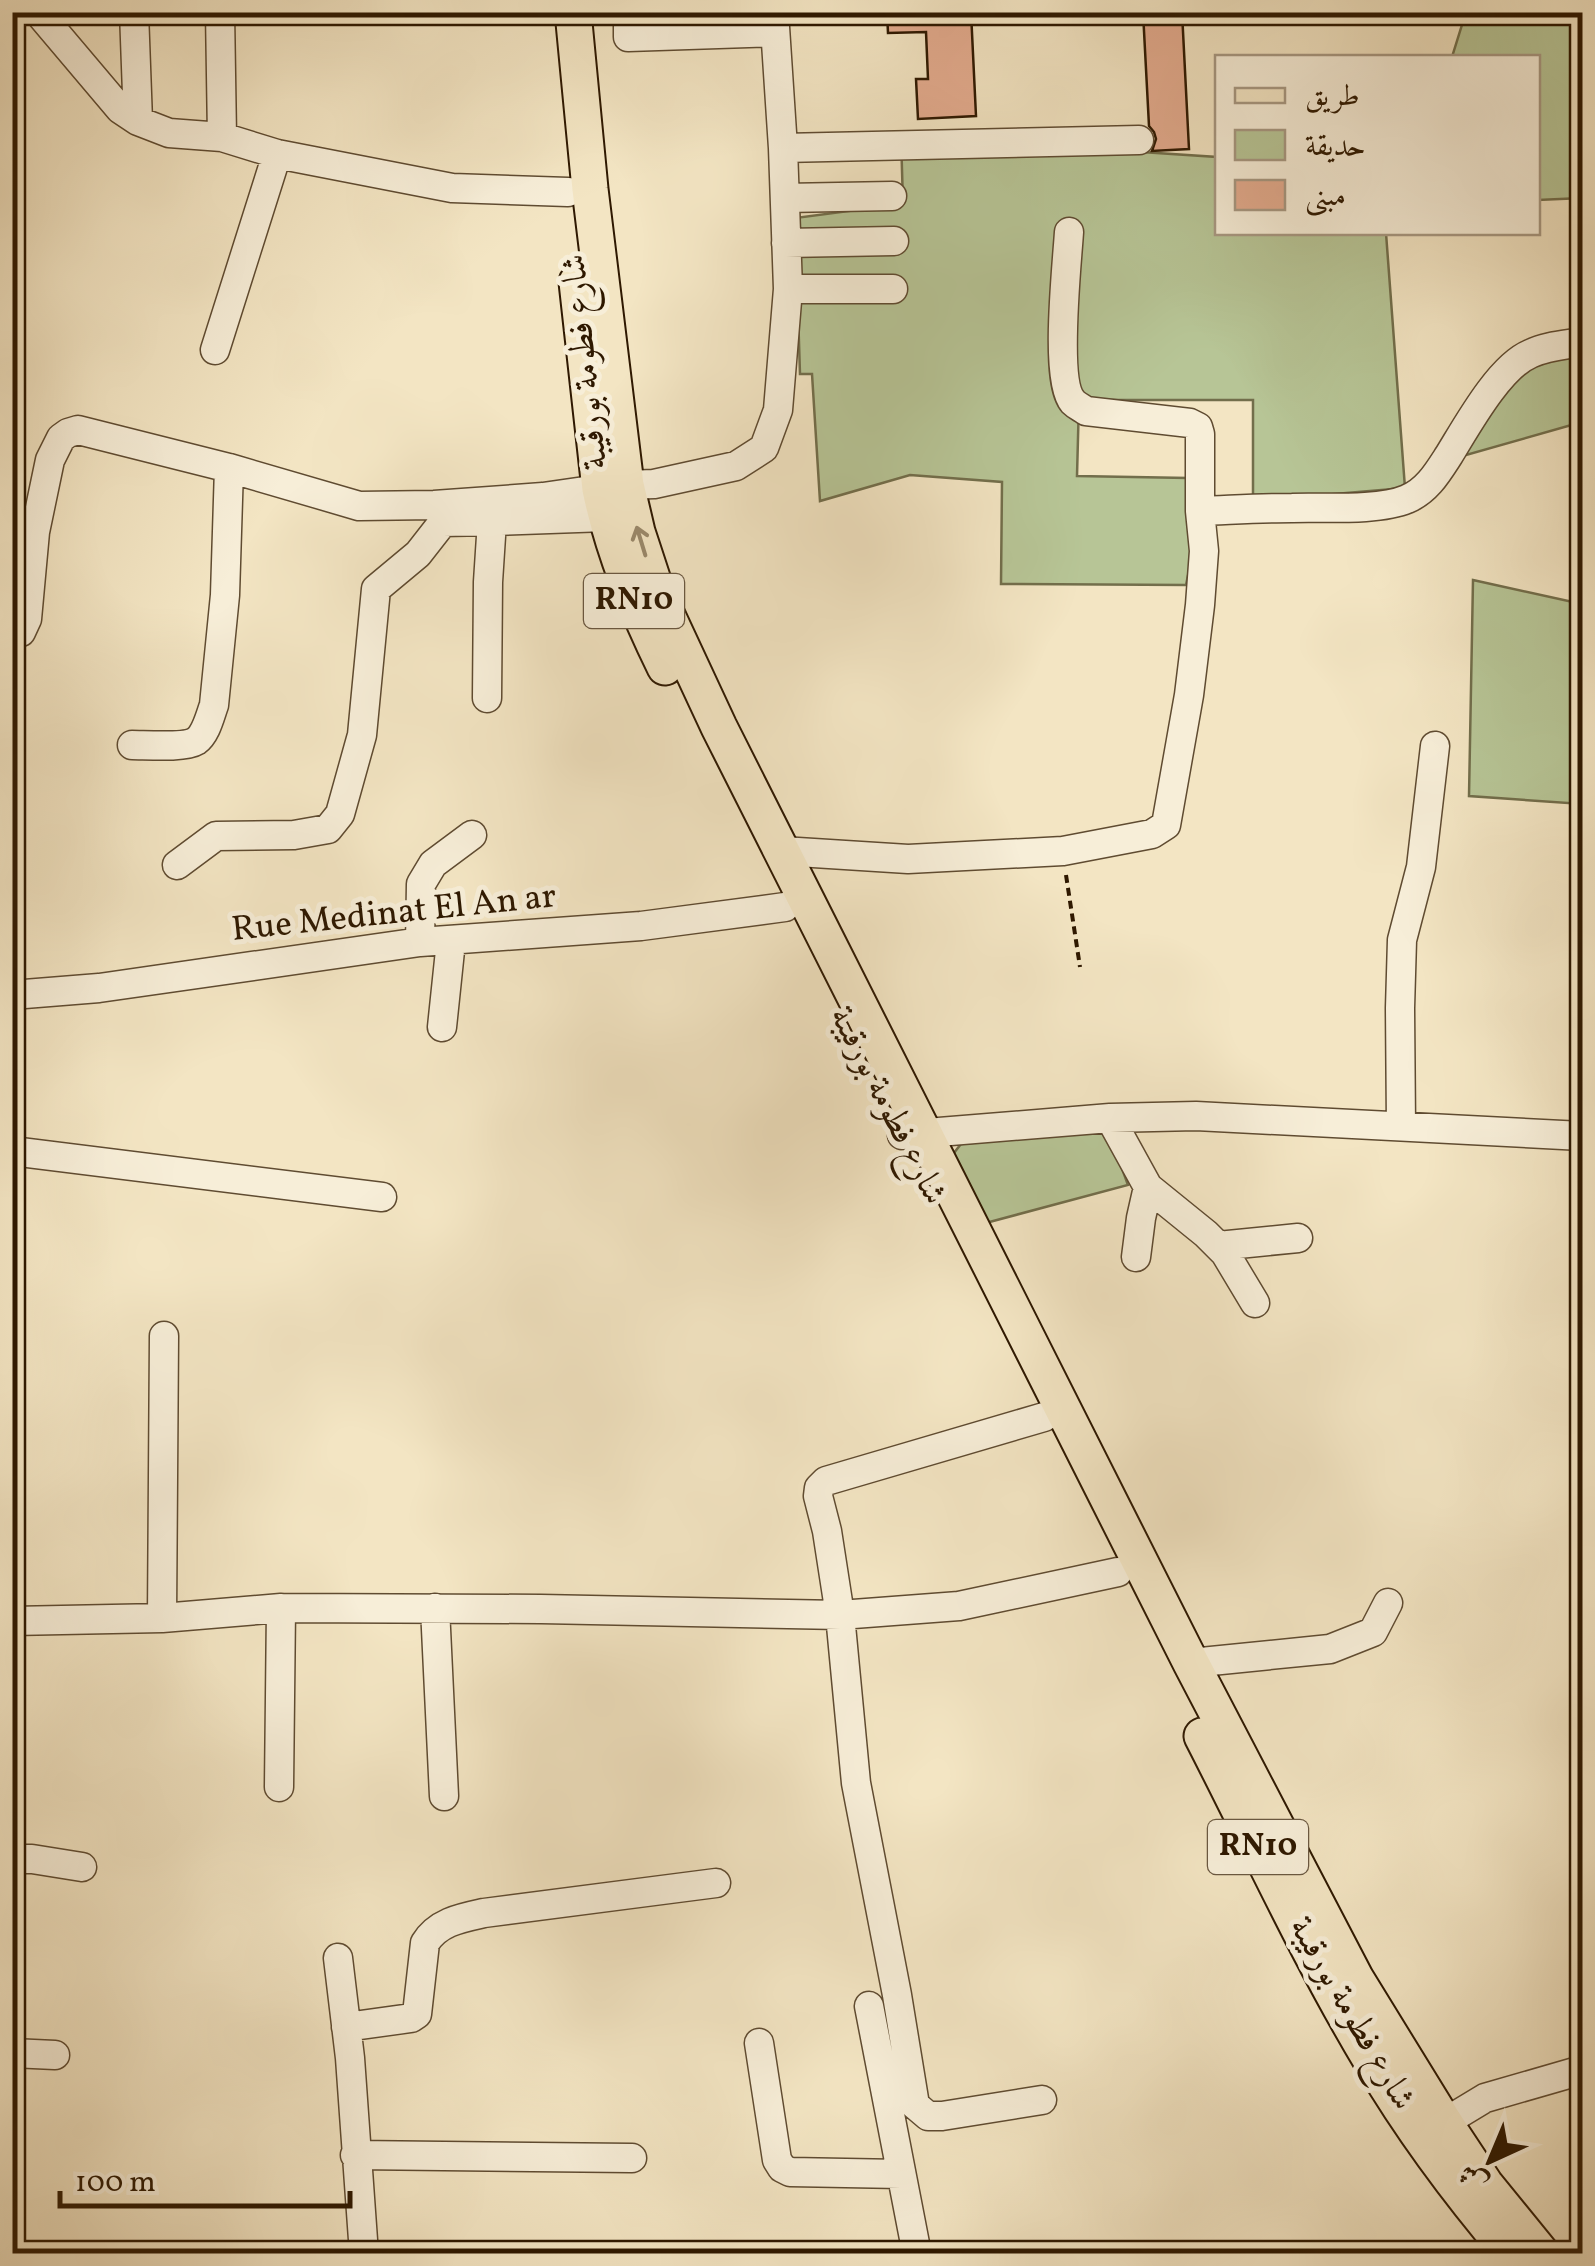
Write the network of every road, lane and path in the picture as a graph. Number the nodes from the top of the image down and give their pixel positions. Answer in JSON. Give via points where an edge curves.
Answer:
{"nodes":[{"id":1,"x":38,"y":12,"type":"edge"},
{"id":2,"x":134,"y":12,"type":"edge"},
{"id":3,"x":220,"y":12,"type":"edge"},
{"id":4,"x":549,"y":12,"type":"edge"},
{"id":5,"x":574,"y":12,"type":"edge"},
{"id":6,"x":628,"y":12,"type":"edge"},
{"id":7,"x":775,"y":22,"type":"edge"},
{"id":8,"x":138,"y":121,"type":"junction"},
{"id":9,"x":222,"y":136,"type":"junction"},
{"id":10,"x":1139,"y":140,"type":"dead end"},
{"id":11,"x":783,"y":148,"type":"junction"},
{"id":12,"x":277,"y":154,"type":"junction"},
{"id":13,"x":568,"y":192,"type":"junction"},
{"id":14,"x":892,"y":196,"type":"dead end"},
{"id":15,"x":785,"y":198,"type":"junction"},
{"id":16,"x":1069,"y":232,"type":"dead end"},
{"id":17,"x":894,"y":241,"type":"dead end"},
{"id":18,"x":786,"y":243,"type":"junction"},
{"id":19,"x":788,"y":289,"type":"junction"},
{"id":20,"x":893,"y":289,"type":"dead end"},
{"id":21,"x":1582,"y":342,"type":"edge"},
{"id":22,"x":215,"y":350,"type":"dead end"},
{"id":23,"x":228,"y":468,"type":"junction"},
{"id":24,"x":611,"y":497,"type":"junction"},
{"id":25,"x":359,"y":506,"type":"junction"},
{"id":26,"x":1200,"y":511,"type":"junction"},
{"id":27,"x":492,"y":521,"type":"junction"},
{"id":28,"x":443,"y":522,"type":"junction"},
{"id":29,"x":12,"y":635,"type":"edge"},
{"id":30,"x":487,"y":698,"type":"dead end"},
{"id":31,"x":132,"y":745,"type":"dead end"},
{"id":32,"x":1435,"y":746,"type":"dead end"},
{"id":33,"x":472,"y":836,"type":"dead end"},
{"id":34,"x":782,"y":851,"type":"junction"},
{"id":35,"x":1062,"y":851,"type":"junction"},
{"id":36,"x":177,"y":865,"type":"dead end"},
{"id":37,"x":785,"y":907,"type":"junction"},
{"id":38,"x":451,"y":940,"type":"junction"},
{"id":39,"x":420,"y":942,"type":"junction"},
{"id":40,"x":1080,"y":967,"type":"dead end"},
{"id":41,"x":12,"y":995,"type":"edge"},
{"id":42,"x":442,"y":1026,"type":"dead end"},
{"id":43,"x":1110,"y":1118,"type":"junction"},
{"id":44,"x":1401,"y":1126,"type":"junction"},
{"id":45,"x":914,"y":1134,"type":"junction"},
{"id":46,"x":1582,"y":1136,"type":"edge"},
{"id":47,"x":12,"y":1151,"type":"edge"},
{"id":48,"x":1148,"y":1186,"type":"junction"},
{"id":49,"x":382,"y":1197,"type":"dead end"},
{"id":50,"x":1298,"y":1238,"type":"dead end"},
{"id":51,"x":1218,"y":1246,"type":"junction"},
{"id":52,"x":1136,"y":1257,"type":"dead end"},
{"id":53,"x":1255,"y":1302,"type":"dead end"},
{"id":54,"x":164,"y":1336,"type":"dead end"},
{"id":55,"x":1044,"y":1417,"type":"junction"},
{"id":56,"x":1118,"y":1572,"type":"junction"},
{"id":57,"x":1388,"y":1603,"type":"dead end"},
{"id":58,"x":281,"y":1608,"type":"junction"},
{"id":59,"x":435,"y":1608,"type":"junction"},
{"id":60,"x":840,"y":1615,"type":"junction"},
{"id":61,"x":162,"y":1618,"type":"junction"},
{"id":62,"x":12,"y":1621,"type":"edge"},
{"id":63,"x":1191,"y":1663,"type":"junction"},
{"id":64,"x":280,"y":1787,"type":"dead end"},
{"id":65,"x":444,"y":1796,"type":"dead end"},
{"id":66,"x":12,"y":1860,"type":"edge"},
{"id":67,"x":82,"y":1867,"type":"dead end"},
{"id":68,"x":716,"y":1883,"type":"dead end"},
{"id":69,"x":338,"y":1958,"type":"dead end"},
{"id":70,"x":869,"y":2006,"type":"dead end"},
{"id":71,"x":346,"y":2027,"type":"junction"},
{"id":72,"x":759,"y":2043,"type":"dead end"},
{"id":73,"x":12,"y":2053,"type":"edge"},
{"id":74,"x":54,"y":2056,"type":"dead end"},
{"id":75,"x":1582,"y":2070,"type":"edge"},
{"id":76,"x":1042,"y":2100,"type":"dead end"},
{"id":77,"x":1433,"y":2129,"type":"junction"},
{"id":78,"x":355,"y":2155,"type":"junction"},
{"id":79,"x":632,"y":2158,"type":"dead end"},
{"id":80,"x":901,"y":2174,"type":"junction"},
{"id":81,"x":364,"y":2254,"type":"edge"},
{"id":82,"x":917,"y":2254,"type":"edge"},
{"id":83,"x":1511,"y":2254,"type":"edge"},
{"id":84,"x":1542,"y":2254,"type":"edge"}],
"edges":[{"from":1,"to":8,"type":"street","via":[[120,109]]},
{"from":2,"to":8,"type":"street"},
{"from":3,"to":9,"type":"street"},
{"from":4,"to":13,"type":"main road","name":"شارع فطومة بورقيبة","number":"RN10"},
{"from":5,"to":24,"type":"main road","name":"شارع فطومة بورقيبة","number":"RN10"},
{"from":6,"to":7,"type":"street","via":[[628,37]]},
{"from":7,"to":11,"type":"street"},
{"from":8,"to":9,"type":"street","via":[[169,133]]},
{"from":9,"to":12,"type":"street"},
{"from":10,"to":11,"type":"street"},
{"from":11,"to":15,"type":"street"},
{"from":12,"to":13,"type":"street","via":[[452,188]]},
{"from":12,"to":22,"type":"street"},
{"from":13,"to":24,"type":"main road","name":"شارع فطومة بورقيبة","number":"RN10"},
{"from":14,"to":15,"type":"street"},
{"from":15,"to":18,"type":"street"},
{"from":16,"to":26,"type":"street","via":[[1067,390],[1086,411],[1198,427]]},
{"from":17,"to":18,"type":"street"},
{"from":18,"to":19,"type":"street"},
{"from":19,"to":20,"type":"street"},
{"from":19,"to":24,"type":"street","via":[[778,410],[764,448],[736,466]]},
{"from":21,"to":26,"type":"street","via":[[1519,360],[1435,477],[1407,499]]},
{"from":23,"to":25,"type":"street"},
{"from":23,"to":29,"type":"street","via":[[78,430],[61,438],[35,532],[26,619]]},
{"from":23,"to":31,"type":"street","via":[[214,705],[192,744]]},
{"from":24,"to":25,"type":"street"},
{"from":24,"to":27,"type":"street"},
{"from":34,"to":24,"type":"main road","name":"شارع فطومة بورقيبة","number":"RN10","one_way":true,"via":[[658,596],[638,532]]},
{"from":24,"to":37,"type":"main road","name":"شارع فطومة بورقيبة","number":"RN10","via":[[636,607]]},
{"from":25,"to":28,"type":"street","via":[[373,522]]},
{"from":26,"to":35,"type":"street","via":[[1200,605],[1166,826]]},
{"from":27,"to":28,"type":"street"},
{"from":27,"to":30,"type":"street"},
{"from":28,"to":36,"type":"street","via":[[376,590],[362,734],[340,814],[328,830],[216,836]]},
{"from":32,"to":44,"type":"street","via":[[1421,867],[1402,940]]},
{"from":33,"to":39,"type":"street","via":[[433,864],[421,884]]},
{"from":34,"to":35,"type":"street","via":[[908,859]]},
{"from":34,"to":45,"type":"main road","name":"شارع فطومة بورقيبة","number":"RN10"},
{"from":35,"to":40,"type":"path"},
{"from":37,"to":38,"type":"street","name":"Rue Medinat El An ar"},
{"from":37,"to":45,"type":"main road","name":"شارع فطومة بورقيبة","number":"RN10"},
{"from":38,"to":39,"type":"street","name":"Rue Medinat El An ar"},
{"from":38,"to":42,"type":"street"},
{"from":39,"to":41,"type":"street","name":"Rue Medinat El An ar"},
{"from":43,"to":44,"type":"street"},
{"from":43,"to":45,"type":"street"},
{"from":43,"to":48,"type":"street"},
{"from":44,"to":46,"type":"street"},
{"from":45,"to":55,"type":"main road","name":"شارع فطومة بورقيبة","number":"RN10"},
{"from":45,"to":63,"type":"main road","name":"شارع فطومة بورقيبة","number":"RN10"},
{"from":47,"to":49,"type":"street"},
{"from":48,"to":51,"type":"street"},
{"from":48,"to":52,"type":"street"},
{"from":50,"to":51,"type":"street"},
{"from":51,"to":53,"type":"street"},
{"from":54,"to":61,"type":"street"},
{"from":55,"to":56,"type":"main road","name":"شارع فطومة بورقيبة","number":"RN10"},
{"from":55,"to":60,"type":"street","via":[[826,1481],[818,1496]]},
{"from":56,"to":60,"type":"street","via":[[959,1606]]},
{"from":56,"to":77,"type":"main road","name":"شارع فطومة بورقيبة","number":"RN10","via":[[1373,2064]]},
{"from":57,"to":63,"type":"street","via":[[1373,1632],[1330,1649]]},
{"from":58,"to":59,"type":"street"},
{"from":58,"to":61,"type":"street"},
{"from":58,"to":64,"type":"street"},
{"from":59,"to":60,"type":"street"},
{"from":59,"to":65,"type":"street"},
{"from":60,"to":76,"type":"street","via":[[856,1783],[915,2105],[928,2116],[942,2116]]},
{"from":61,"to":62,"type":"street"},
{"from":63,"to":77,"type":"main road","name":"شارع فطومة بورقيبة","number":"RN10"},
{"from":66,"to":67,"type":"street"},
{"from":68,"to":71,"type":"street","via":[[453,1921],[424,1942],[416,2014]]},
{"from":69,"to":71,"type":"street"},
{"from":70,"to":80,"type":"street"},
{"from":71,"to":78,"type":"street"},
{"from":72,"to":80,"type":"street","via":[[782,2168]]},
{"from":73,"to":74,"type":"street"},
{"from":75,"to":77,"type":"street","via":[[1486,2098]]},
{"from":77,"to":83,"type":"main road","name":"شارع فطومة بورقيبة","number":"RN10","via":[[1462,2196]]},
{"from":77,"to":84,"type":"main road","name":"شارع فطومة بورقيبة","number":"RN10"},
{"from":78,"to":79,"type":"street"},
{"from":78,"to":81,"type":"street"},
{"from":80,"to":82,"type":"street"}]}
